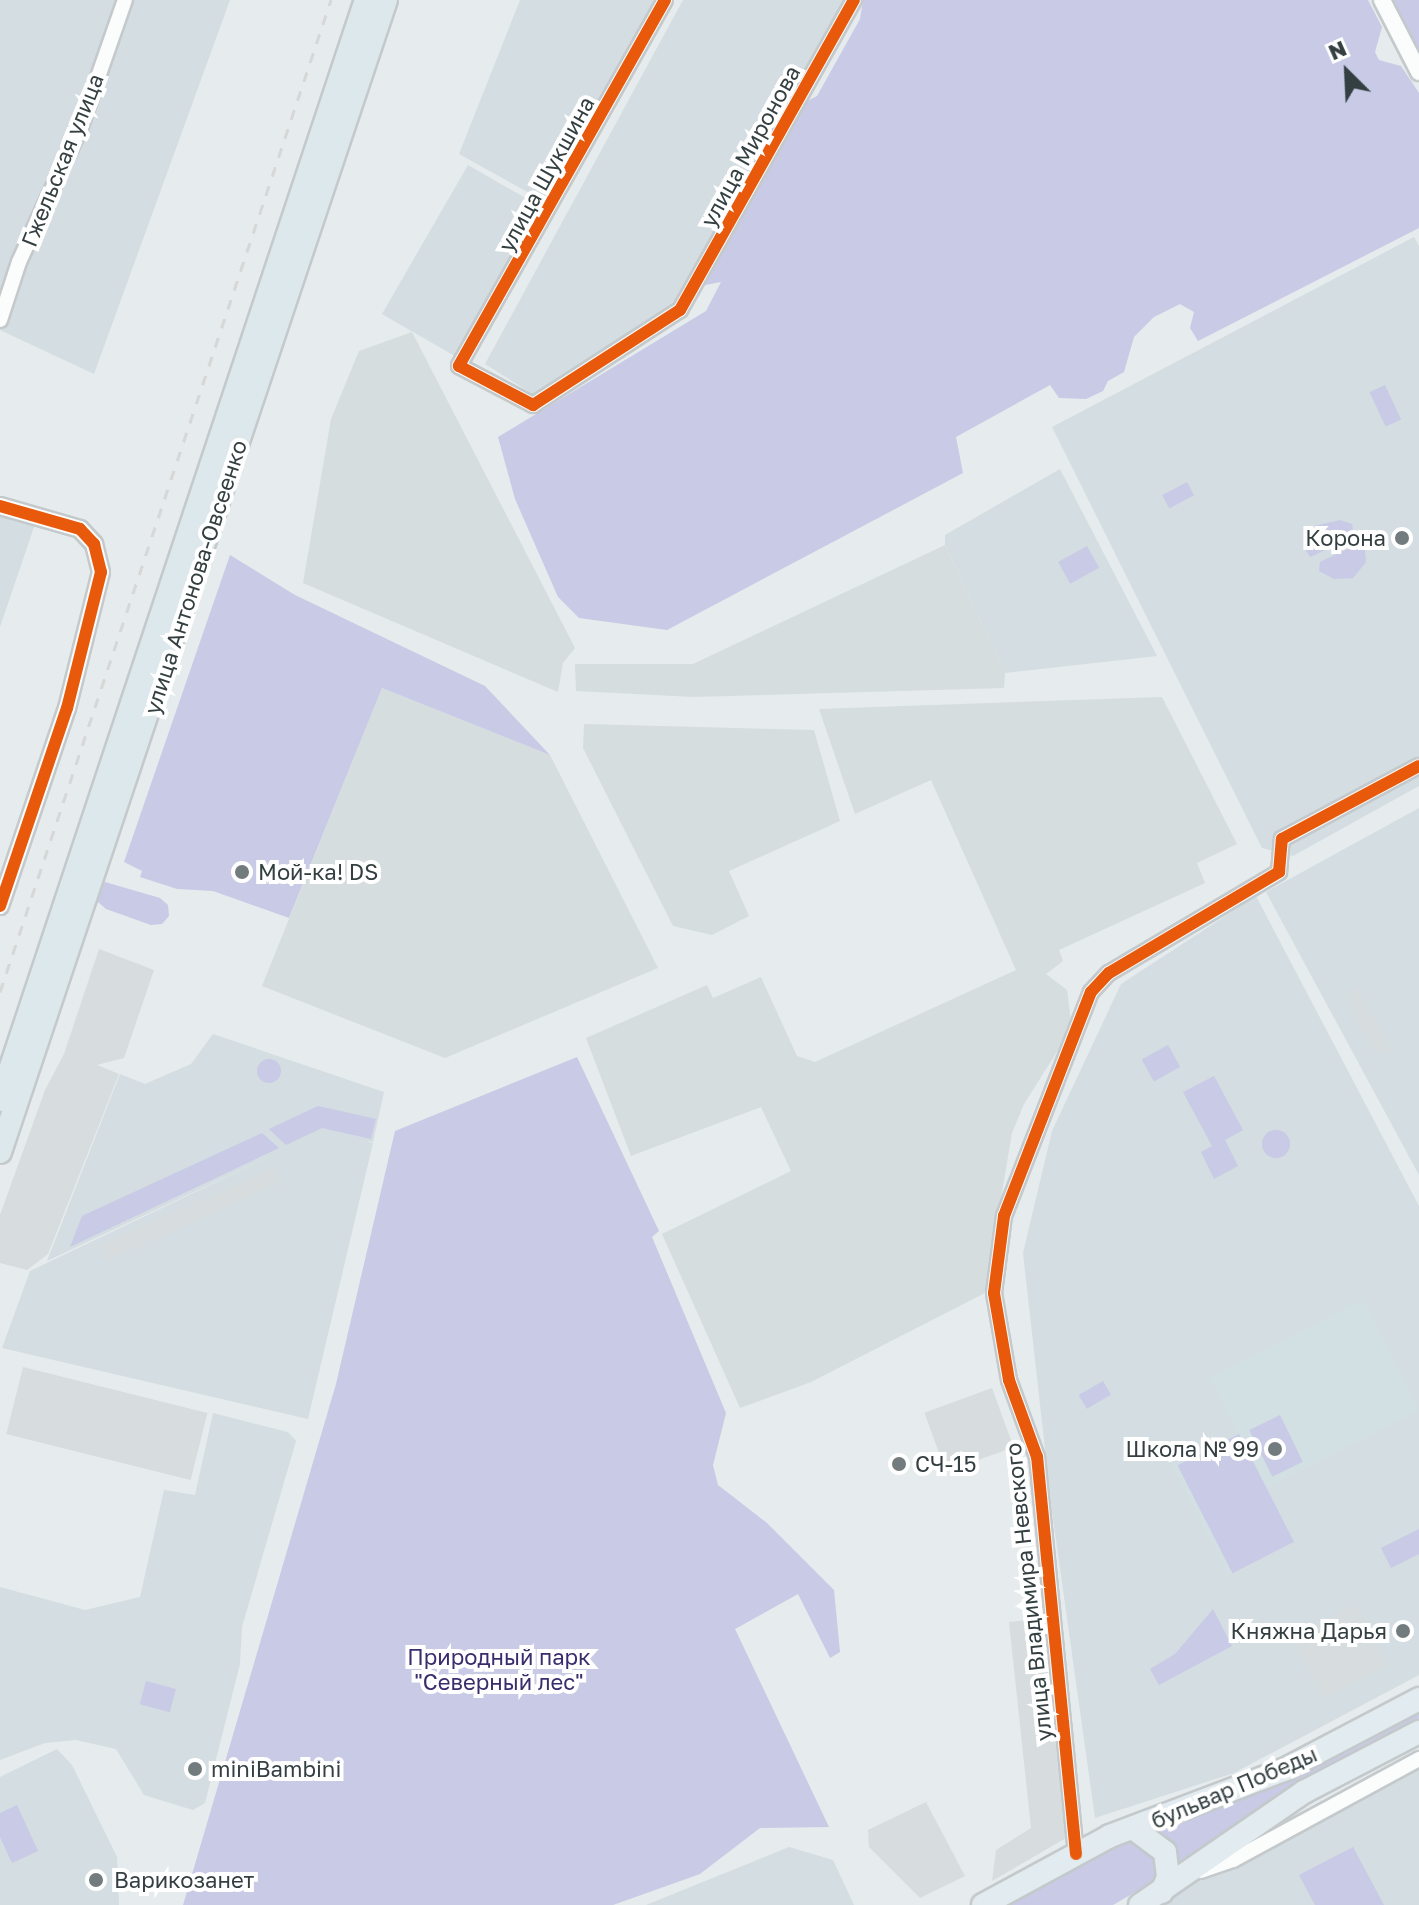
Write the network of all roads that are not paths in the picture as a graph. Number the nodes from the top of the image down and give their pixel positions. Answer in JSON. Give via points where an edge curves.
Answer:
{"nodes":[{"id":1,"x":125,"y":0,"type":"edge"},
{"id":2,"x":366,"y":0,"type":"edge"},
{"id":3,"x":386,"y":0,"type":"edge"},
{"id":4,"x":665,"y":0,"type":"edge"},
{"id":5,"x":854,"y":0,"type":"edge"},
{"id":6,"x":1382,"y":0,"type":"edge"},
{"id":7,"x":1419,"y":72,"type":"edge"},
{"id":8,"x":320,"y":169,"type":"junction"},
{"id":9,"x":680,"y":310,"type":"joint"},
{"id":10,"x":0,"y":320,"type":"edge"},
{"id":11,"x":0,"y":506,"type":"edge"},
{"id":12,"x":1419,"y":766,"type":"edge"},
{"id":13,"x":0,"y":906,"type":"edge"},
{"id":14,"x":3,"y":1112,"type":"edge"},
{"id":15,"x":0,"y":1152,"type":"edge"},
{"id":16,"x":1419,"y":1699,"type":"edge"},
{"id":17,"x":1419,"y":1732,"type":"edge"},
{"id":18,"x":1419,"y":1759,"type":"edge"},
{"id":19,"x":1133,"y":1828,"type":"junction"},
{"id":20,"x":1076,"y":1854,"type":"junction"},
{"id":21,"x":1186,"y":1877,"type":"junction"},
{"id":22,"x":1162,"y":1892,"type":"junction"},
{"id":23,"x":983,"y":1905,"type":"edge"},
{"id":24,"x":1140,"y":1905,"type":"edge"}],
"edges":[{"from":1,"to":10,"type":"street","name":"Гжельская улица","via":[[81,126],[19,262]]},
{"from":2,"to":8,"type":"highway","name":"улица Антонова-Овсеенко"},
{"from":3,"to":8,"type":"highway","name":"улица Антонова-Овсеенко"},
{"from":4,"to":9,"type":"street","name":"улица Шукшина","via":[[459,366],[533,405]]},
{"from":5,"to":9,"type":"street","name":"улица Миронова"},
{"from":6,"to":7,"type":"street"},
{"from":8,"to":14,"type":"highway","name":"улица Антонова-Овсеенко"},
{"from":11,"to":13,"type":"street","via":[[72,524],[94,544],[100,591]]},
{"from":12,"to":20,"type":"street","name":"улица Владимира Невского","via":[[1282,839],[1279,872],[1109,973],[1091,992],[1004,1216],[994,1293],[1009,1380],[1037,1457]]},
{"from":14,"to":15,"type":"highway","name":"улица Антонова-Овсеенко"},
{"from":16,"to":19,"type":"main road","name":"бульвар Победы","via":[[1284,1770]]},
{"from":17,"to":21,"type":"main road","name":"бульвар Победы","via":[[1304,1792]]},
{"from":18,"to":21,"type":"street","via":[[1233,1860]]},
{"from":19,"to":20,"type":"main road","name":"бульвар Победы"},
{"from":19,"to":22,"type":"main road","name":"бульвар Победы","via":[[1165,1852],[1168,1877]]},
{"from":20,"to":23,"type":"main road","name":"бульвар Победы"},
{"from":21,"to":22,"type":"main road","name":"бульвар Победы"},
{"from":22,"to":24,"type":"main road","name":"бульвар Победы"}]}
